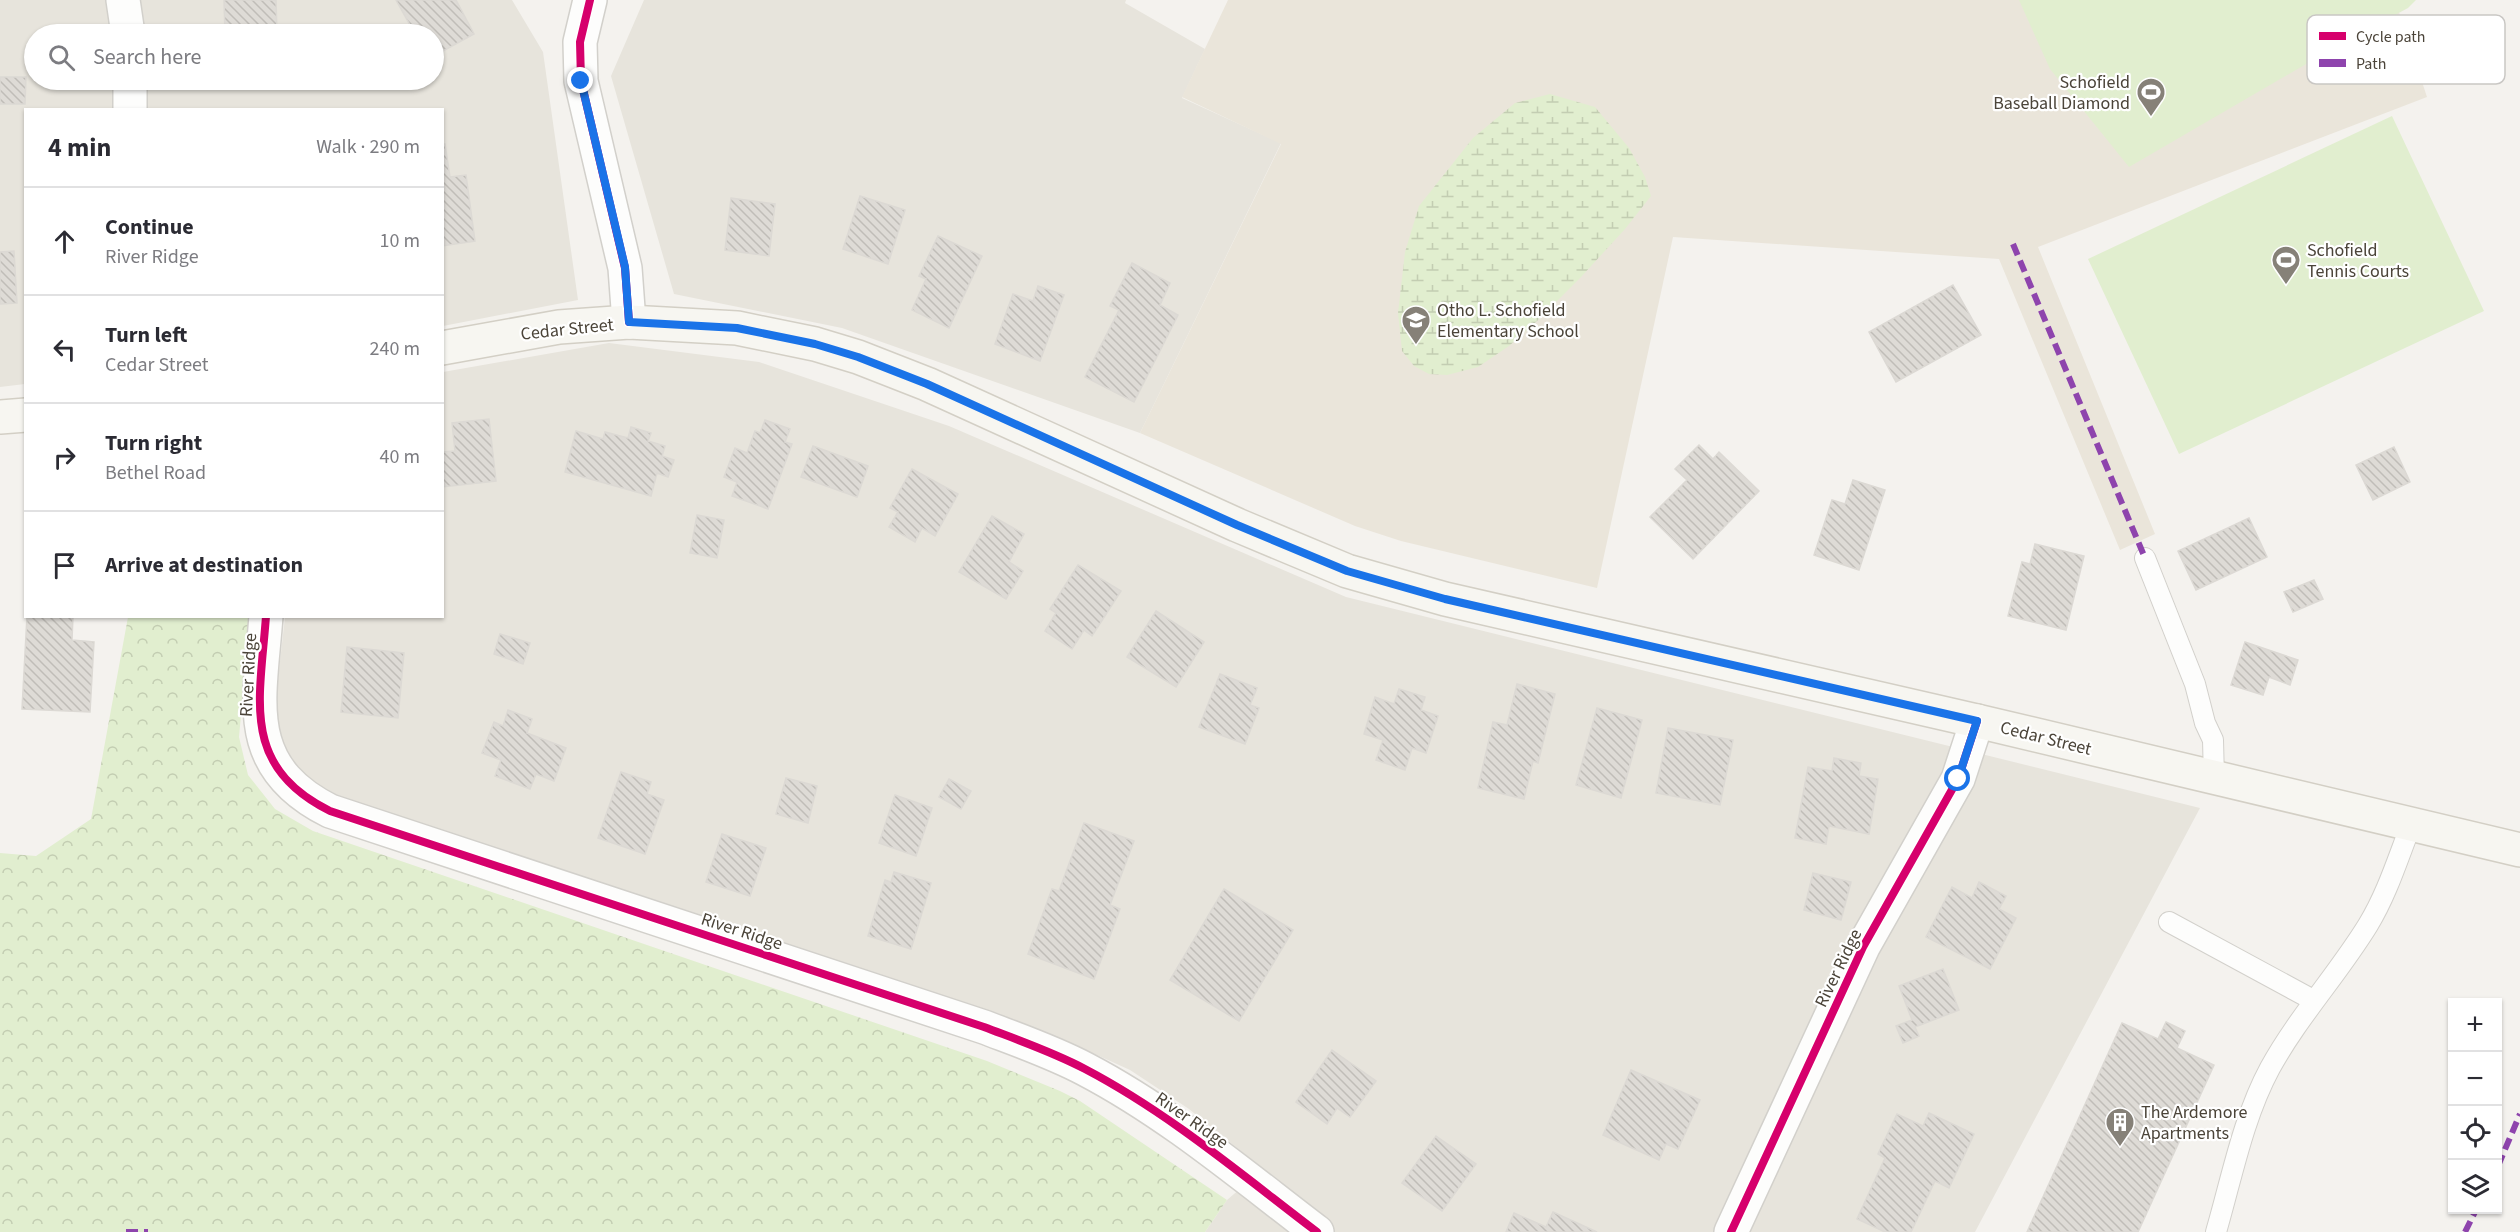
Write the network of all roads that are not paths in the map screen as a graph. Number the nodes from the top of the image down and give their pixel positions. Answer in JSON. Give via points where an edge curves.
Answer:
{"nodes":[{"id":1,"x":123,"y":0,"type":"edge"},
{"id":2,"x":587,"y":2,"type":"edge"},
{"id":3,"x":127,"y":24,"type":"edge"},
{"id":4,"x":130,"y":90,"type":"edge"},
{"id":5,"x":129,"y":108,"type":"edge"},
{"id":6,"x":629,"y":322,"type":"junction"},
{"id":7,"x":444,"y":348,"type":"edge"},
{"id":8,"x":24,"y":415,"type":"edge"},
{"id":9,"x":0,"y":417,"type":"edge"},
{"id":10,"x":2145,"y":558,"type":"dead end"},
{"id":11,"x":266,"y":618,"type":"edge"},
{"id":12,"x":1977,"y":721,"type":"junction"},
{"id":13,"x":2214,"y":778,"type":"junction"},
{"id":14,"x":2411,"y":825,"type":"junction"},
{"id":15,"x":2520,"y":850,"type":"edge"},
{"id":16,"x":2169,"y":922,"type":"dead end"},
{"id":17,"x":2313,"y":1000,"type":"junction"},
{"id":18,"x":1317,"y":1232,"type":"edge"},
{"id":19,"x":1731,"y":1232,"type":"edge"},
{"id":20,"x":2216,"y":1232,"type":"edge"}],
"edges":[{"from":1,"to":3,"type":"street"},
{"from":2,"to":6,"type":"street","via":[[580,42],[581,81],[625,267]]},
{"from":4,"to":5,"type":"street"},
{"from":6,"to":7,"type":"main road","name":"Cedar Street","via":[[559,327]]},
{"from":6,"to":12,"type":"main road","name":"Cedar Street","via":[[743,329],[858,357],[1347,571],[1445,599]]},
{"from":8,"to":9,"type":"main road"},
{"from":10,"to":13,"type":"lane","via":[[2195,684],[2212,740]]},
{"from":11,"to":18,"type":"street","name":"River Ridge","via":[[259,706],[265,745],[286,779],[318,805],[1039,1048],[1088,1071],[1156,1112]]},
{"from":12,"to":13,"type":"main road","name":"Cedar Street"},
{"from":12,"to":19,"type":"street","name":"River Ridge","via":[[1958,779],[1863,947]]},
{"from":13,"to":14,"type":"main road","name":"Cedar Street"},
{"from":14,"to":15,"type":"main road","name":"Cedar Street"},
{"from":14,"to":17,"type":"lane","via":[[2369,923]]},
{"from":16,"to":17,"type":"lane"},
{"from":17,"to":20,"type":"lane","via":[[2274,1061],[2253,1106]]}]}
